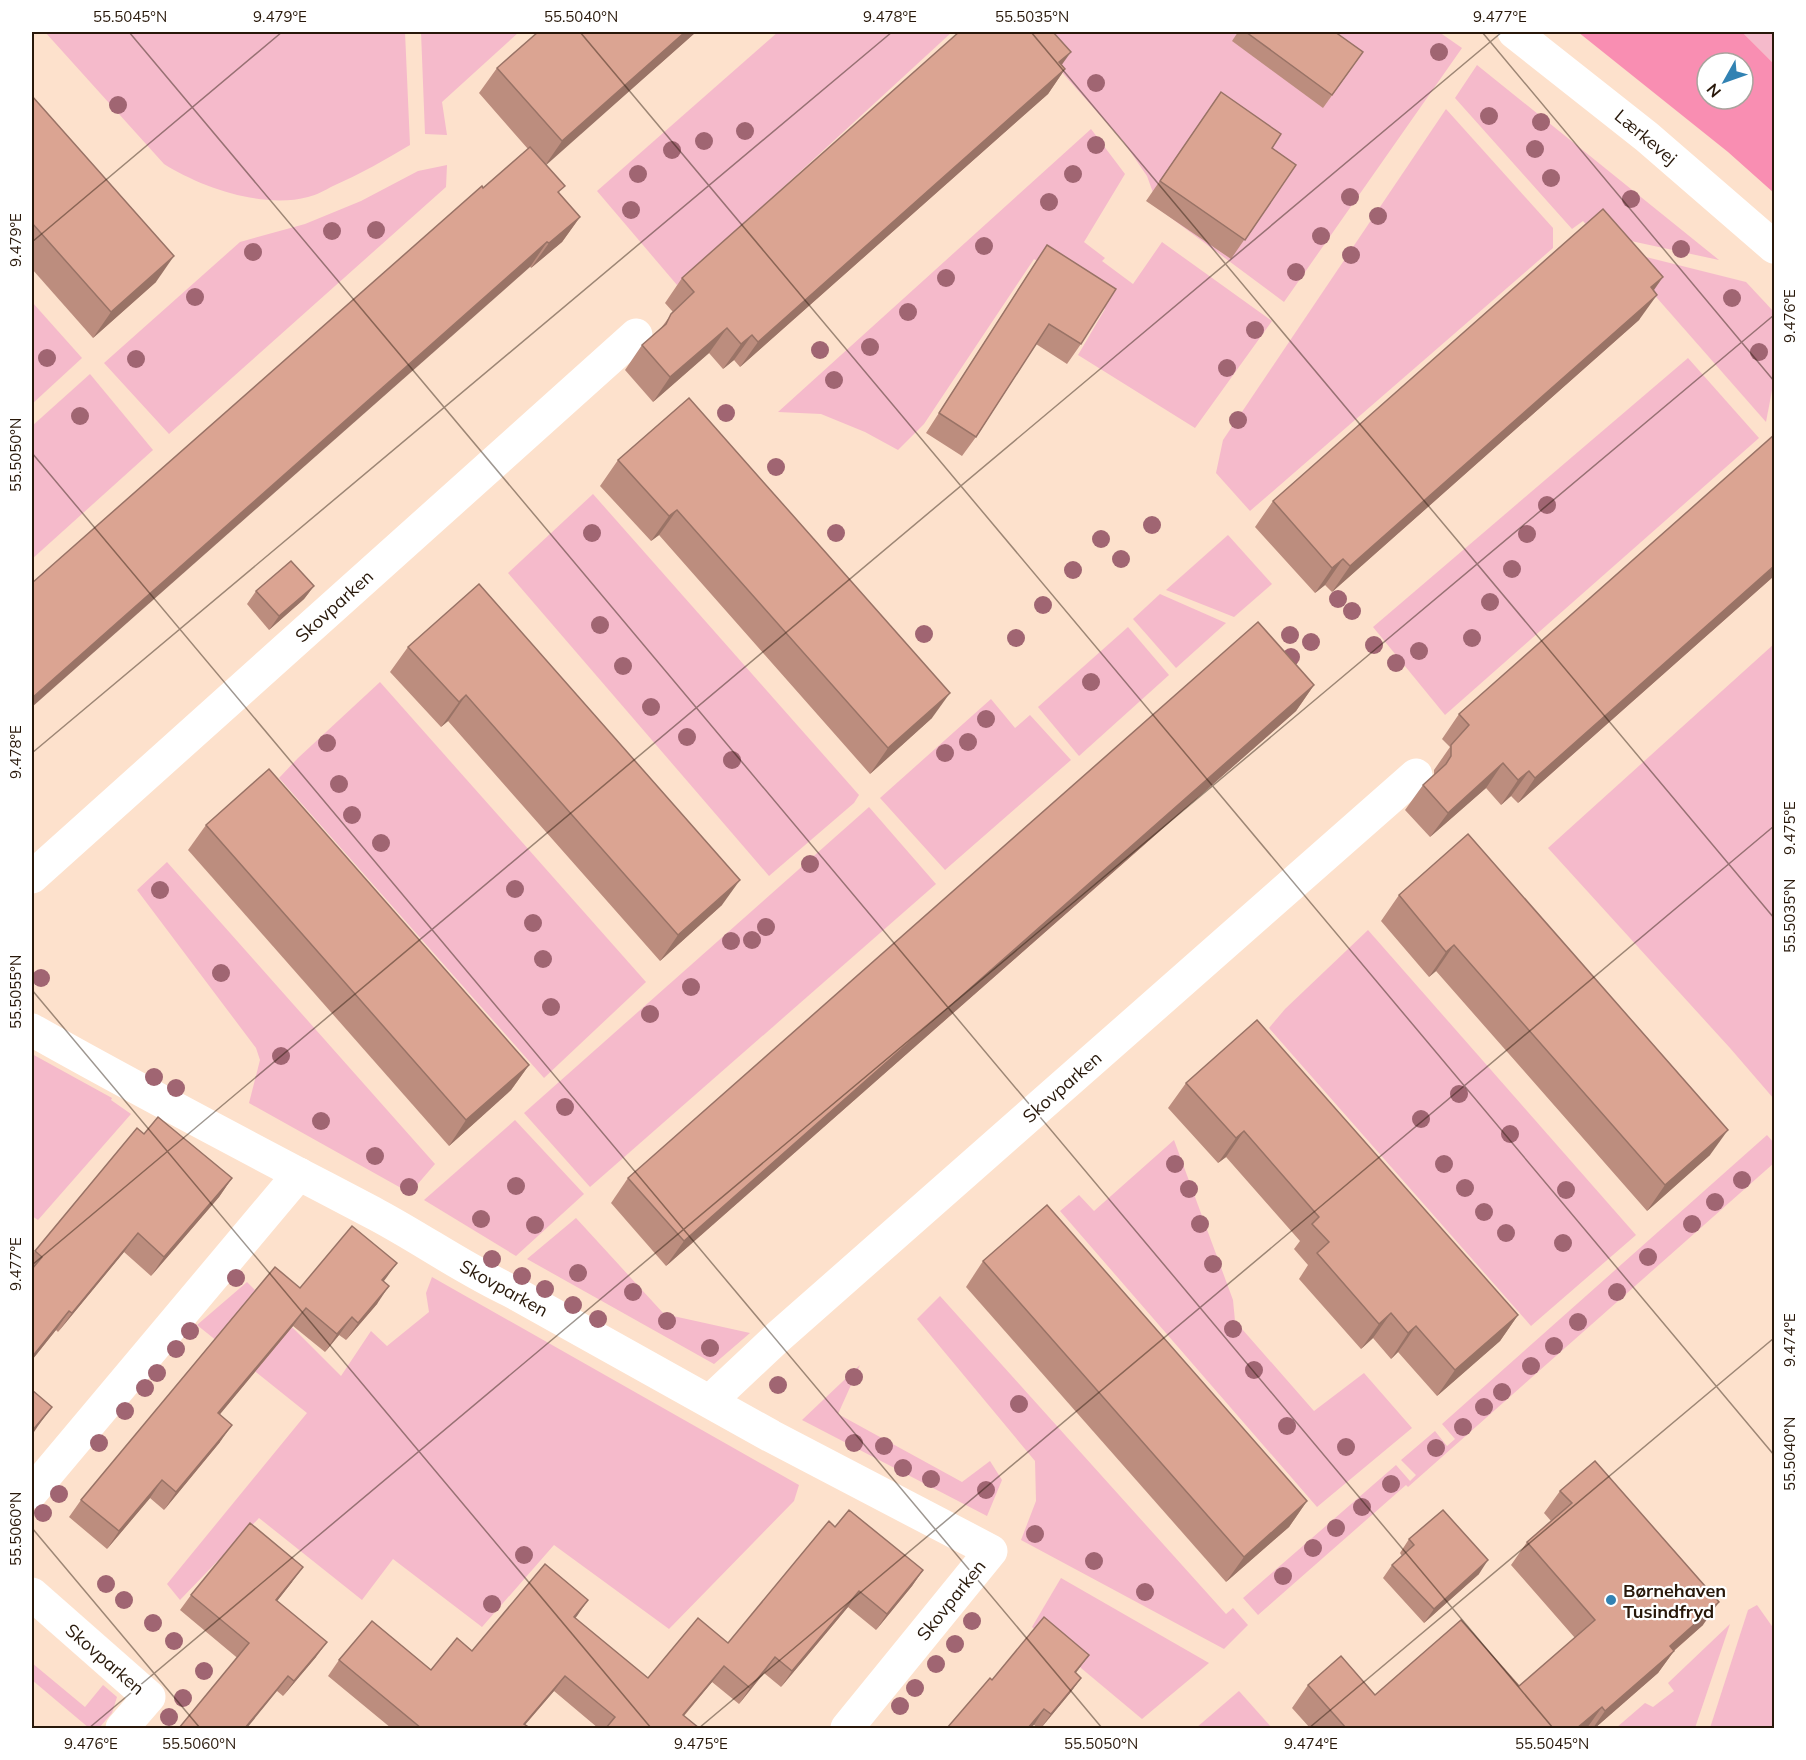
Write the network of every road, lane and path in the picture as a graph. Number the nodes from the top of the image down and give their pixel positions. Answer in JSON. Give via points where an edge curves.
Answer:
{"nodes":[{"id":1,"x":1514,"y":32,"type":"edge"},
{"id":2,"x":1774,"y":247,"type":"edge"},
{"id":3,"x":636,"y":335,"type":"dead end"},
{"id":4,"x":1416,"y":775,"type":"dead end"},
{"id":5,"x":32,"y":878,"type":"edge"},
{"id":6,"x":32,"y":1030,"type":"edge"},
{"id":7,"x":299,"y":1174,"type":"junction"},
{"id":8,"x":710,"y":1401,"type":"junction"},
{"id":9,"x":32,"y":1491,"type":"edge"},
{"id":10,"x":32,"y":1594,"type":"edge"},
{"id":11,"x":122,"y":1728,"type":"edge"},
{"id":12,"x":847,"y":1728,"type":"edge"}],
"edges":[{"from":1,"to":2,"type":"street","name":"Lærkevej","via":[[1647,137]]},
{"from":3,"to":5,"type":"street","name":"Skovparken"},
{"from":4,"to":8,"type":"street","name":"Skovparken","via":[[786,1329]]},
{"from":6,"to":7,"type":"street","name":"Skovparken"},
{"from":7,"to":8,"type":"street","name":"Skovparken"},
{"from":7,"to":9,"type":"street"},
{"from":8,"to":12,"type":"street","name":"Skovparken","via":[[991,1551]]},
{"from":10,"to":11,"type":"street","name":"Skovparken","via":[[149,1696]]}]}
